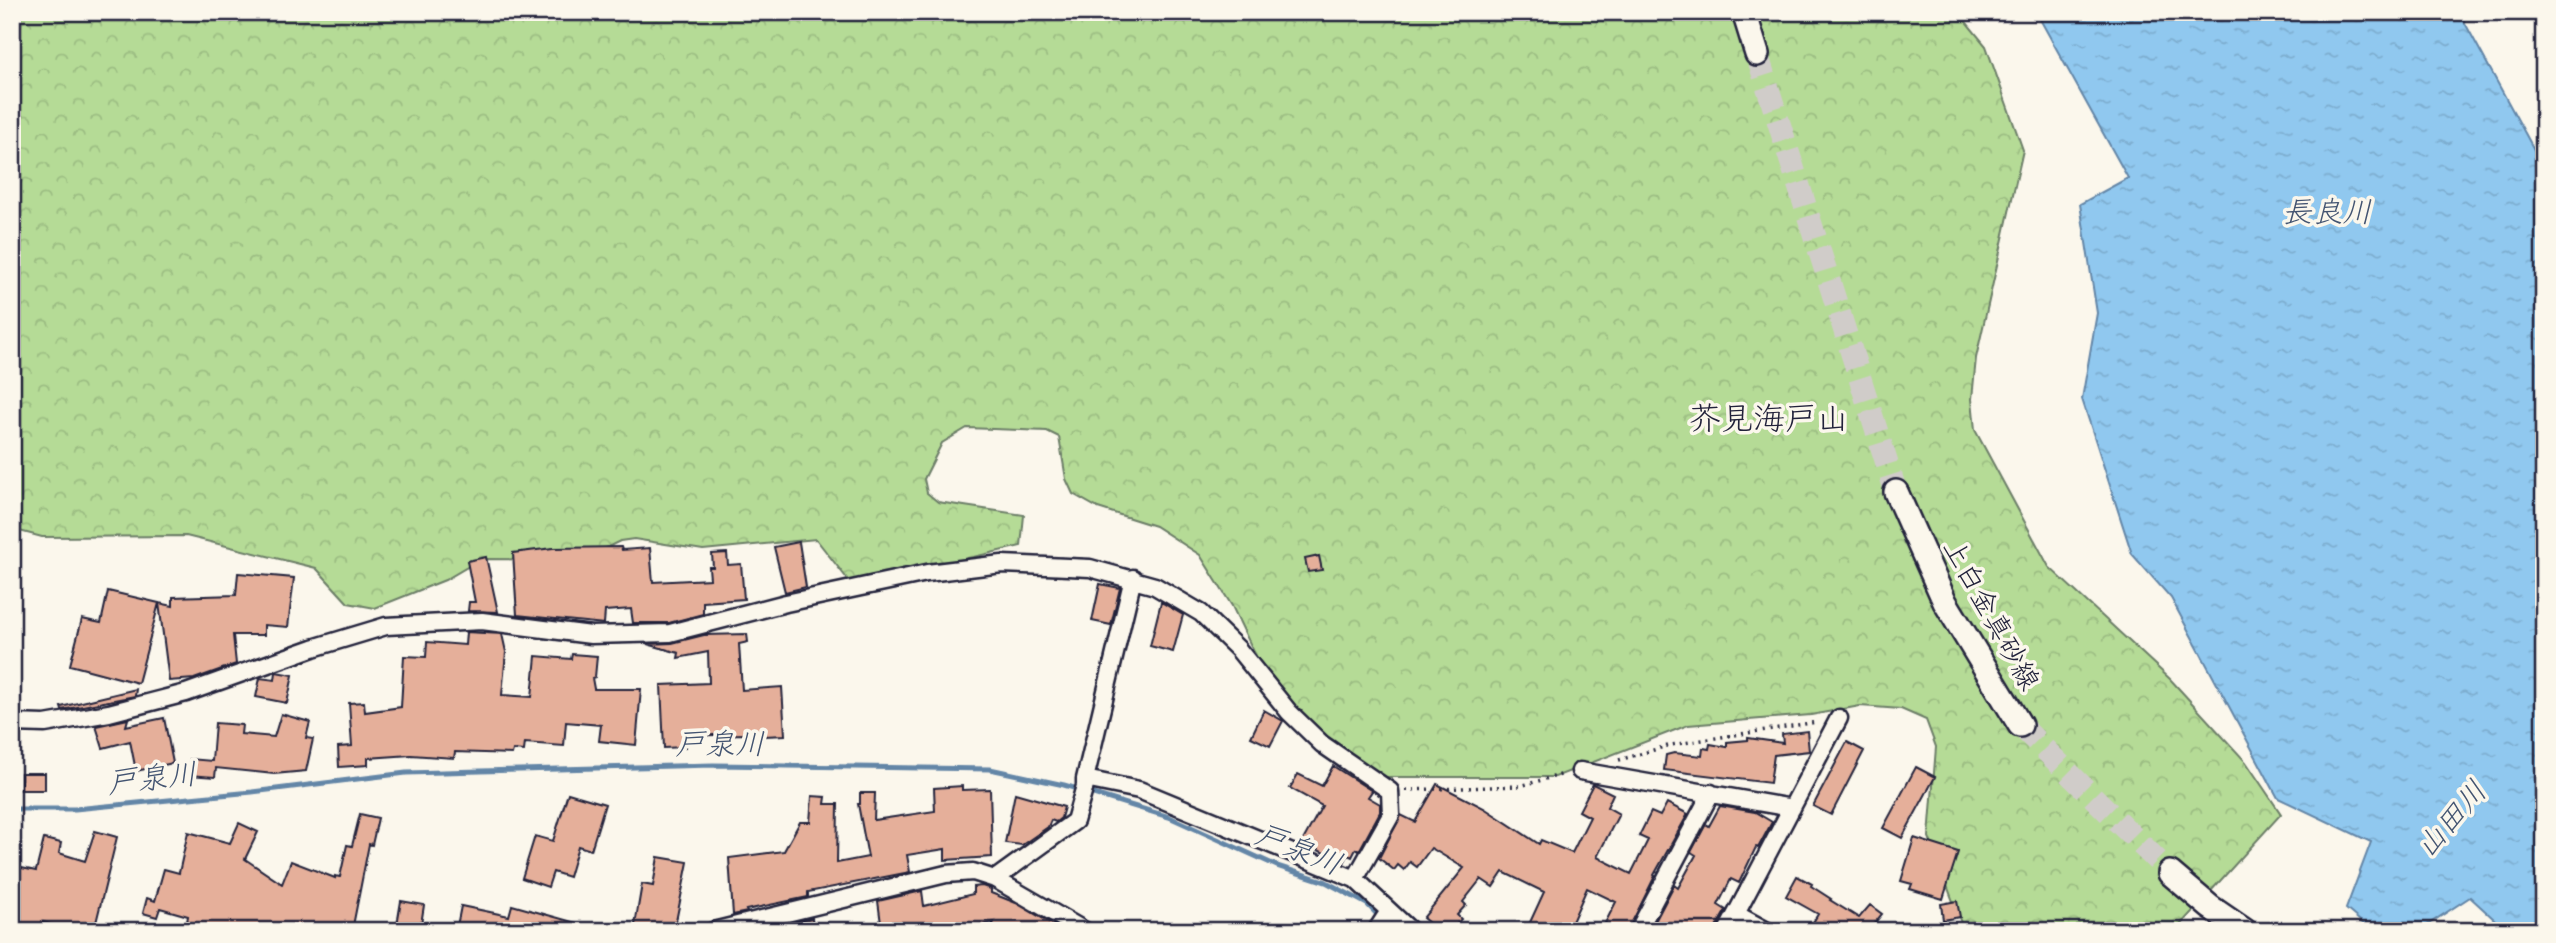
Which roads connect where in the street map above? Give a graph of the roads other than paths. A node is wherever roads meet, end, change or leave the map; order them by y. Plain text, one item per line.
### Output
1 (1744, 12) edge
2 (1757, 54) tunnel mouth
3 (1896, 492) tunnel mouth
4 (1133, 578) junction
5 (1839, 718) dead end
6 (12, 723) edge
7 (2020, 724) tunnel mouth
8 (1580, 771) dead end
9 (1085, 782) junction
10 (1711, 793) junction
11 (1792, 808) junction
12 (2170, 873) tunnel mouth
13 (996, 879) junction
14 (1355, 879) junction
15 (1389, 911) junction
16 (1736, 914) junction
17 (713, 931) edge
18 (1085, 931) edge
19 (1376, 931) edge
20 (1410, 931) edge
21 (1638, 931) edge
22 (1727, 931) edge
23 (1766, 931) edge
24 (2245, 931) edge

1 - 2 main road
3 - 7 main road, 上白金真砂線
4 - 6 street
4 - 9 street
4 - 14 street
5 - 11 street
8 - 10 street
9 - 13 street
9 - 14 street
10 - 11 street
10 - 21 street
11 - 16 street
12 - 24 main road
13 - 17 street
13 - 18 street
14 - 15 street
15 - 19 street
15 - 20 street
16 - 22 street
16 - 23 street

